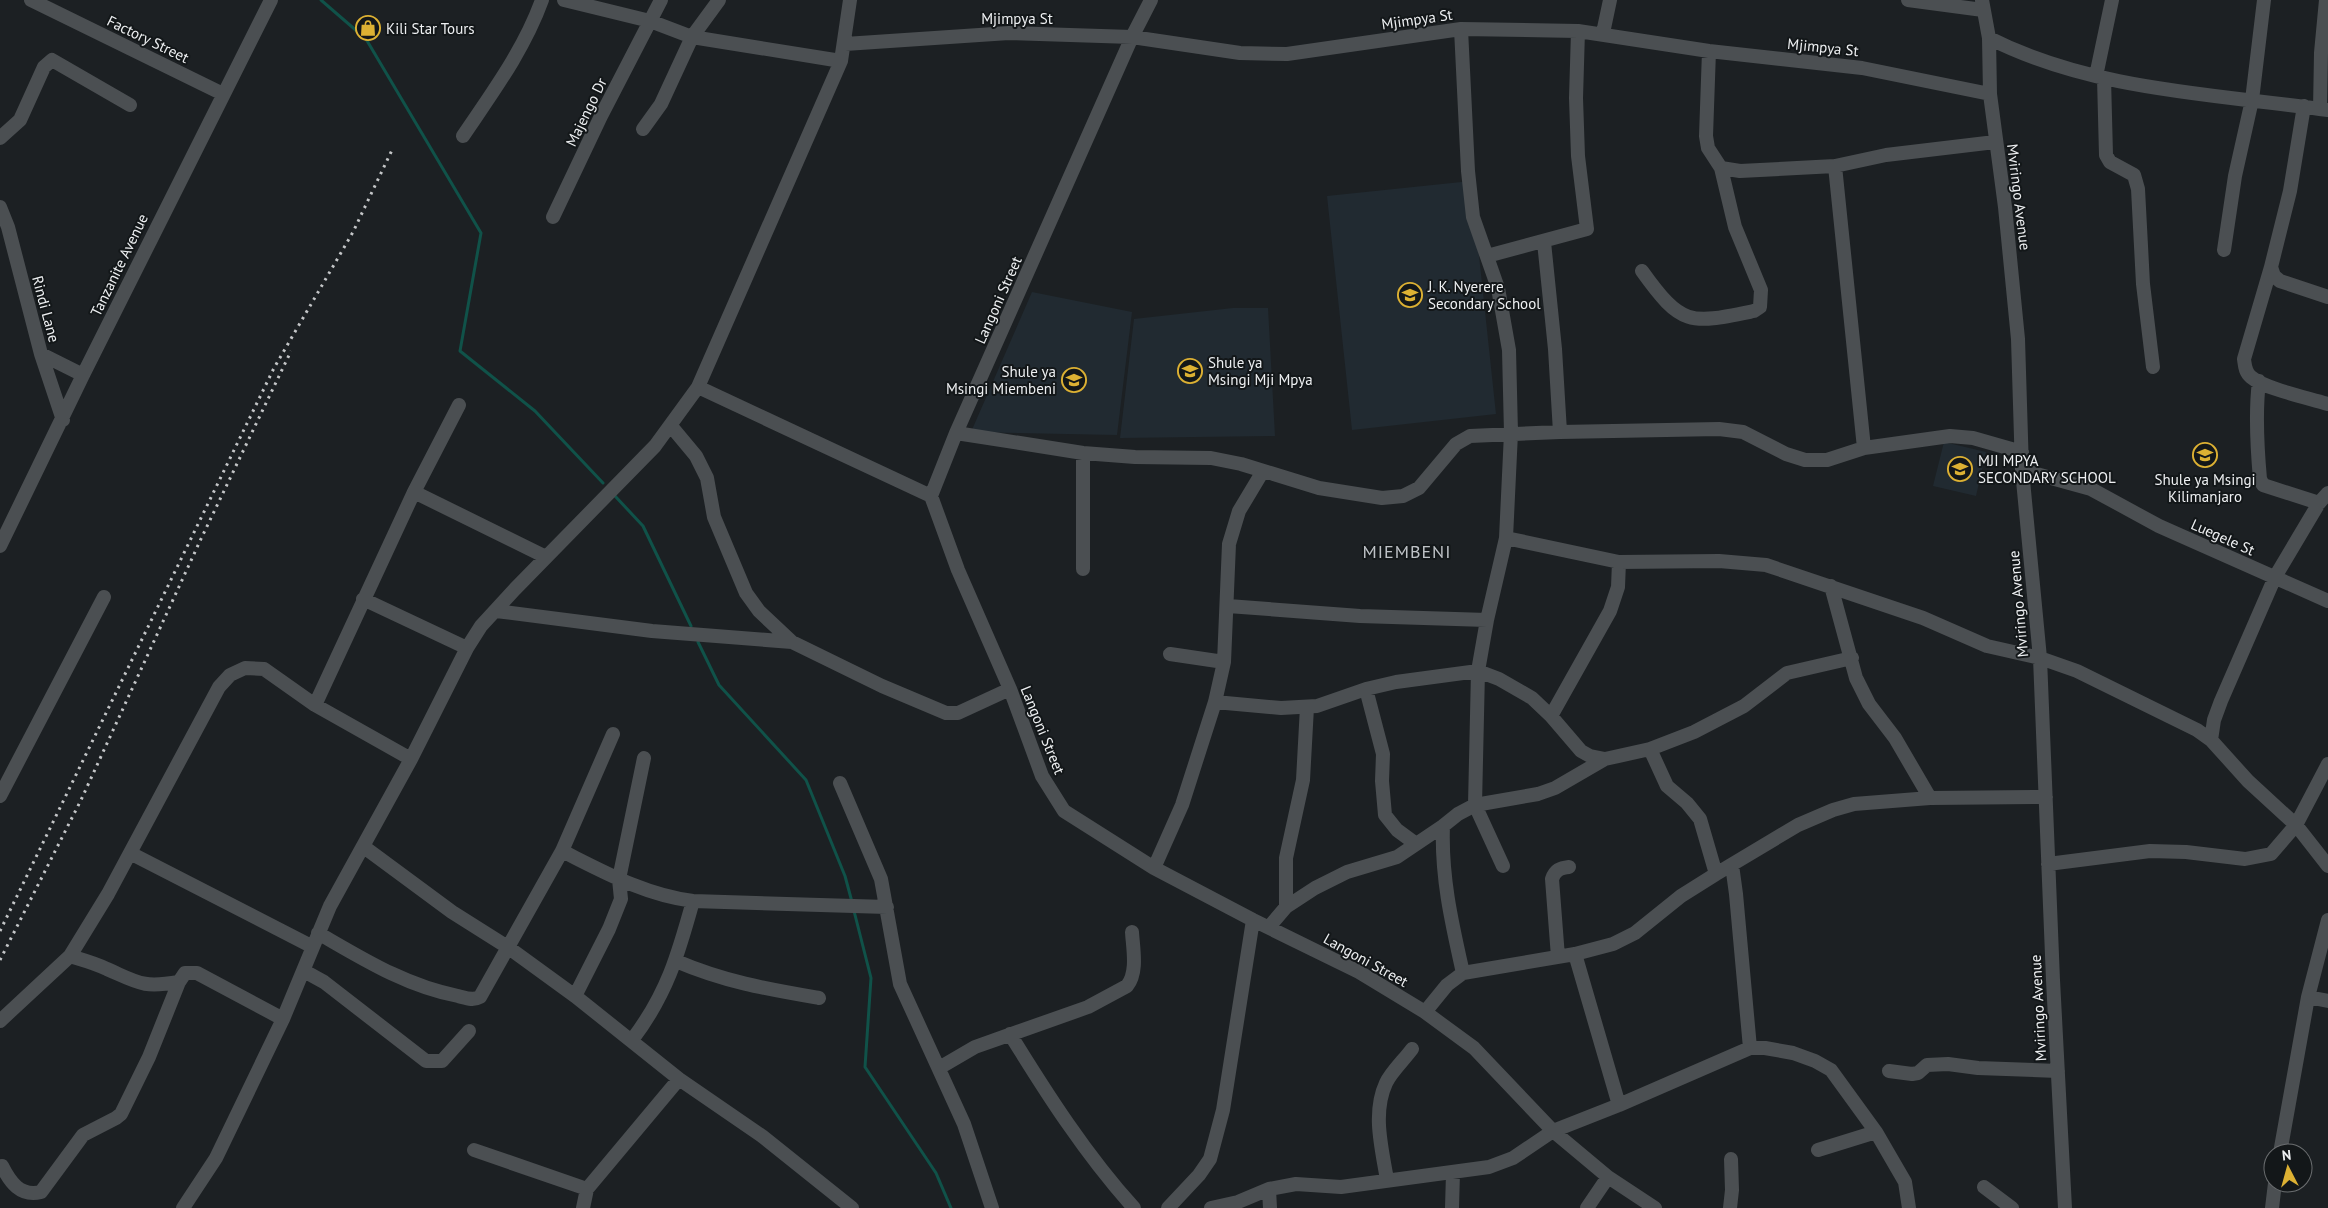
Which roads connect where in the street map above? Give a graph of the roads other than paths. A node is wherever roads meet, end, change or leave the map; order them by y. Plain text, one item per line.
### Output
1 (32, 0) edge
2 (271, 0) edge
3 (542, 0) edge
4 (564, 0) edge
5 (661, 0) edge
6 (718, 0) edge
7 (850, 0) edge
8 (1151, 0) edge
9 (1610, 0) edge
10 (1908, 0) edge
11 (2112, 0) edge
12 (2264, 0) edge
13 (2326, 0) edge
14 (1983, 5) edge
15 (650, 21) junction
16 (1460, 29) junction
17 (1578, 31) junction
18 (1603, 33) junction
19 (692, 37) junction
20 (1132, 37) junction
21 (1989, 38) junction
22 (845, 44) junction
23 (1709, 51) junction
24 (842, 61) junction
25 (2100, 77) junction
26 (223, 94) junction
27 (1990, 94) junction
28 (2252, 100) junction
29 (130, 105) dead end
30 (2304, 106) junction
31 (2324, 109) edge
32 (643, 129) dead end
33 (463, 136) dead end
34 (0, 138) edge
35 (1995, 142) junction
36 (1835, 166) junction
37 (1721, 168) junction
38 (0, 206) edge
39 (553, 217) dead end
40 (1544, 242) junction
41 (2224, 250) dead end
42 (1488, 256) junction
43 (2271, 267) junction
44 (1642, 271) dead end
45 (2328, 297) edge
46 (41, 354) junction
47 (2153, 367) dead end
48 (83, 375) junction
49 (2259, 381) junction
50 (698, 387) junction
51 (2328, 404) edge
52 (459, 405) dead end
53 (63, 420) junction
54 (671, 426) junction
55 (1560, 432) junction
56 (956, 433) junction
57 (1511, 433) junction
58 (1864, 448) junction
59 (2022, 452) junction
60 (1083, 453) junction
61 (2022, 470) junction
62 (1262, 471) junction
63 (414, 492) junction
64 (931, 496) junction
65 (2324, 498) edge
66 (1506, 538) junction
67 (0, 546) edge
68 (546, 557) junction
69 (1619, 562) junction
70 (1083, 569) dead end
71 (2275, 577) junction
72 (1831, 586) junction
73 (104, 597) dead end
74 (363, 599) junction
75 (2328, 601) edge
76 (1228, 606) junction
77 (496, 611) junction
78 (1487, 620) junction
79 (792, 642) junction
80 (467, 648) junction
81 (1170, 654) dead end
82 (1852, 658) junction
83 (2040, 658) junction
84 (1224, 662) junction
85 (1478, 670) junction
86 (1010, 689) junction
87 (1366, 689) junction
88 (1215, 702) junction
89 (315, 705) junction
90 (1307, 707) junction
91 (1551, 716) junction
92 (613, 734) dead end
93 (2211, 740) junction
94 (1650, 748) junction
95 (644, 758) dead end
96 (411, 759) junction
97 (1605, 759) junction
98 (2328, 764) edge
99 (840, 783) dead end
100 (0, 796) edge
101 (2046, 797) junction
102 (1930, 798) junction
103 (1475, 805) junction
104 (2296, 825) junction
105 (1442, 826) junction
106 (1416, 844) junction
107 (364, 847) junction
108 (562, 851) junction
109 (130, 853) junction
110 (2048, 864) junction
111 (1732, 865) junction
112 (1504, 866) dead end
113 (2328, 866) edge
114 (1154, 868) junction
115 (1570, 868) dead end
116 (1716, 874) junction
117 (619, 880) junction
118 (692, 901) junction
119 (886, 907) junction
120 (1286, 907) junction
121 (1253, 920) junction
122 (2328, 920) edge
123 (1269, 927) junction
124 (1132, 932) dead end
125 (318, 933) junction
126 (313, 947) junction
127 (509, 948) junction
128 (1575, 954) junction
129 (70, 956) junction
130 (1558, 957) junction
131 (676, 961) junction
132 (304, 971) junction
133 (1463, 973) junction
134 (178, 982) junction
135 (575, 996) junction
136 (2308, 997) junction
137 (819, 998) dead end
138 (2328, 1001) edge
139 (1425, 1012) junction
140 (283, 1019) junction
141 (0, 1020) edge
142 (469, 1031) dead end
143 (1010, 1034) junction
144 (632, 1040) junction
145 (1750, 1048) junction
146 (1412, 1050) dead end
147 (939, 1068) junction
148 (1889, 1071) dead end
149 (2058, 1071) junction
150 (679, 1079) junction
151 (1620, 1105) junction
152 (1553, 1131) junction
153 (1876, 1132) junction
154 (2282, 1143) edge
155 (474, 1150) dead end
156 (1818, 1150) dead end
157 (1731, 1159) dead end
158 (1, 1167) edge
159 (1453, 1173) junction
160 (1608, 1177) junction
161 (1387, 1180) junction
162 (1984, 1187) dead end
163 (587, 1189) junction
164 (1269, 1189) junction
165 (2274, 1193) edge
166 (183, 1208) edge
167 (583, 1208) edge
168 (852, 1208) edge
169 (992, 1208) edge
170 (1134, 1208) edge
171 (1168, 1208) edge
172 (1211, 1208) edge
173 (1270, 1208) edge
174 (1452, 1208) edge
175 (1587, 1208) edge
176 (1656, 1208) edge
177 (1730, 1208) edge
178 (1909, 1208) edge
179 (2012, 1208) edge
180 (2065, 1208) edge
181 (2272, 1208) edge

1 - 26 street, Factory Street
2 - 26 street, Tanzanite Avenue
3 - 33 street
4 - 15 street
5 - 15 street, Majengo Dr
6 - 19 street
7 - 22 street
8 - 20 street, Langoni Street
9 - 18 street
10 - 14 street
11 - 25 street
12 - 28 street
13 - 31 street
14 - 21 street, Mviringo Avenue
15 - 19 street
15 - 39 street, Majengo Dr
16 - 17 street, Mjimpya St
16 - 20 street, Mjimpya St
16 - 42 street
17 - 18 street, Mjimpya St
17 - 40 street
18 - 23 street, Mjimpya St
19 - 24 street
19 - 32 street
20 - 22 street, Mjimpya St
20 - 56 street, Langoni Street
21 - 25 street
21 - 27 street, Mviringo Avenue
22 - 24 street
23 - 27 street, Mjimpya St
23 - 37 street
24 - 50 street
25 - 28 street
25 - 47 street
26 - 48 street, Tanzanite Avenue
27 - 35 street, Mviringo Avenue
28 - 30 street
28 - 41 street
29 - 34 street
30 - 31 street
30 - 43 street
35 - 36 street
35 - 59 street, Mviringo Avenue
36 - 37 street
36 - 58 street
37 - 44 street
38 - 46 street, Rindi Lane
40 - 42 street
40 - 55 street
42 - 57 street
43 - 45 street
43 - 49 street
46 - 48 street
46 - 53 street, Rindi Lane
48 - 53 street, Tanzanite Avenue
49 - 51 street
49 - 65 street
50 - 54 street
50 - 64 street
52 - 63 street
53 - 67 street, Tanzanite Avenue
54 - 68 street
54 - 79 street
55 - 57 street
55 - 58 street
56 - 60 street
56 - 64 street, Langoni Street
57 - 62 street
57 - 66 street
58 - 59 street
59 - 61 street, Mviringo Avenue
60 - 62 street
60 - 70 street
61 - 71 street, Luegele St
61 - 83 street, Mviringo Avenue
62 - 76 street
63 - 68 street
63 - 74 street
64 - 86 street, Langoni Street
65 - 71 street
66 - 69 street
66 - 78 street
68 - 77 street
69 - 72 street
69 - 91 street
71 - 75 street, Luegele St
71 - 93 street
72 - 82 street
72 - 83 street
73 - 100 street
74 - 80 street
74 - 89 street
76 - 78 street
76 - 84 street
77 - 79 street
77 - 80 street
78 - 85 street
79 - 86 street
80 - 96 street
81 - 84 street
82 - 94 street
82 - 102 street
83 - 93 street
83 - 101 street, Mviringo Avenue
84 - 88 street
85 - 87 street
85 - 91 street
85 - 103 street
86 - 114 street, Langoni Street
87 - 90 street
87 - 106 street
88 - 90 street
88 - 114 street
89 - 96 street
89 - 109 street
90 - 120 street
91 - 97 street
92 - 108 street
93 - 104 street
94 - 97 street
94 - 116 street
95 - 117 street
96 - 107 street
97 - 103 street
98 - 104 street
99 - 119 street
101 - 102 street
101 - 110 street, Mviringo Avenue
102 - 111 street
103 - 105 street
103 - 112 street
104 - 110 street
104 - 113 street
105 - 106 street
105 - 133 street
106 - 120 street
107 - 125 street
107 - 127 street
108 - 117 street
108 - 127 street
109 - 126 street
109 - 129 street
110 - 149 street, Mviringo Avenue
111 - 116 street
111 - 145 street
114 - 121 street, Langoni Street
115 - 130 street
116 - 128 street
117 - 118 street
117 - 135 street
118 - 119 street
118 - 131 street
119 - 147 street
120 - 123 street
121 - 123 street, Langoni Street
121 - 171 street
122 - 136 street
123 - 139 street, Langoni Street
124 - 143 street
125 - 126 street
125 - 127 street
126 - 132 street
127 - 135 street
128 - 130 street
128 - 151 street
129 - 134 street
129 - 141 street
130 - 133 street
131 - 137 street
131 - 144 street
132 - 140 street
132 - 142 street
133 - 139 street
134 - 140 street
134 - 158 street
135 - 144 street
136 - 138 street
136 - 154 street
139 - 152 street, Langoni Street
140 - 166 street
143 - 147 street
143 - 170 street
144 - 150 street
145 - 151 street
145 - 153 street
146 - 161 street
147 - 169 street
148 - 149 street
149 - 180 street, Mviringo Avenue
150 - 163 street
150 - 168 street
151 - 152 street
152 - 159 street
152 - 160 street, Langoni Street
153 - 156 street
153 - 178 street
155 - 163 street
157 - 177 street
159 - 161 street
159 - 174 street
160 - 175 street
160 - 176 street, Langoni Street
161 - 164 street
162 - 179 street
163 - 167 street
164 - 172 street
164 - 173 street
165 - 181 street

